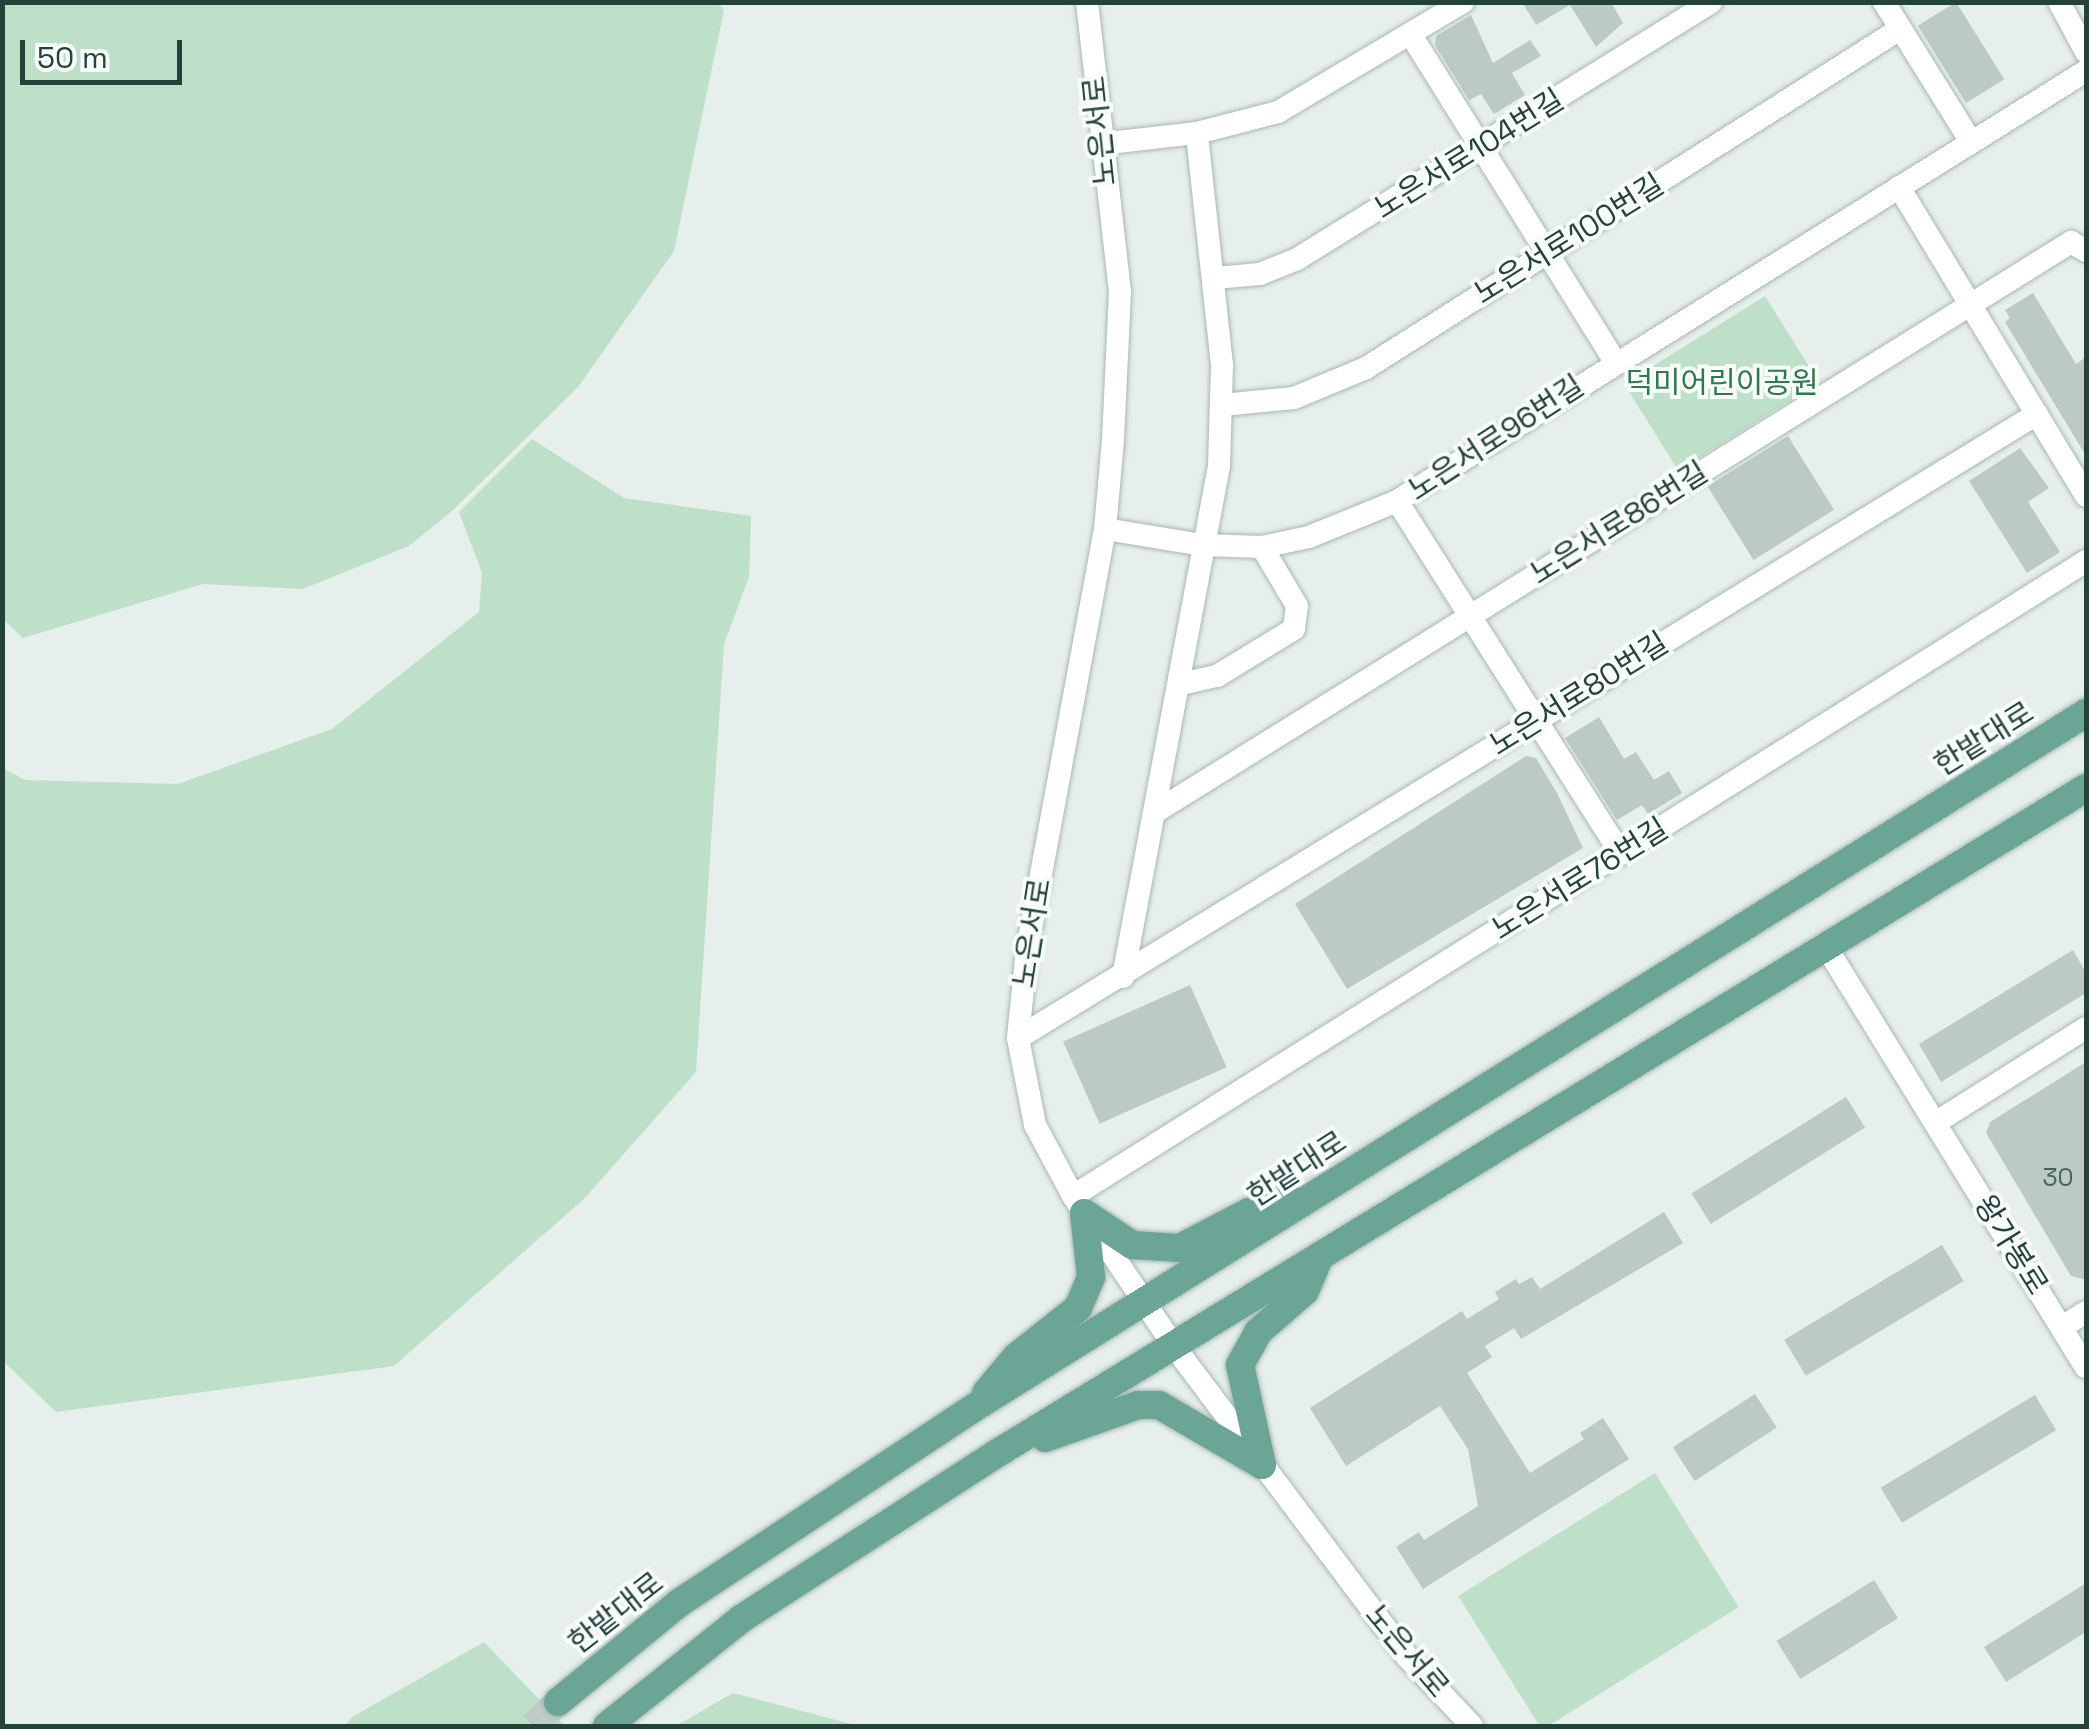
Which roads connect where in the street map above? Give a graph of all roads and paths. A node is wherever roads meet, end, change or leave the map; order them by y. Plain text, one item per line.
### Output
1 (1463, 2) edge
2 (1711, 2) edge
3 (1884, 2) edge
4 (2059, 2) edge
5 (1091, 3) edge
6 (1900, 28) junction
7 (1411, 35) junction
8 (2086, 52) edge
9 (2086, 70) edge
10 (1197, 132) junction
11 (1972, 142) junction
12 (1100, 144) junction
13 (1482, 147) junction
14 (1899, 187) junction
15 (2084, 247) edge
16 (1548, 252) junction
17 (1215, 278) junction
18 (1970, 305) junction
19 (1615, 362) junction
20 (1222, 406) junction
21 (2037, 414) junction
22 (2086, 496) edge
23 (1397, 501) junction
24 (1104, 529) junction
25 (1203, 546) junction
26 (1262, 547) junction
27 (2086, 562) edge
28 (1472, 614) junction
29 (1181, 684) junction
30 (2086, 713) edge
31 (1535, 720) junction
32 (2086, 788) edge
33 (1157, 811) junction
34 (1620, 854) junction
35 (1828, 950) junction
36 (1123, 978) junction
37 (2086, 1028) edge
38 (1018, 1038) junction
39 (1936, 1123) junction
40 (1317, 1194) junction
41 (1078, 1204) junction
42 (1320, 1256) junction
43 (1144, 1305) junction
44 (2086, 1312) edge
45 (2062, 1327) junction
46 (1172, 1345) junction
47 (2086, 1367) edge
48 (972, 1410) junction
49 (996, 1454) junction
50 (1262, 1465) junction
51 (558, 1702) tunnel mouth
52 (607, 1726) edge
53 (1472, 1726) edge

1 - 7 street
2 - 13 street, 노은서로104번길
3 - 6 street
4 - 8 street
5 - 12 street, 노은서로
6 - 11 street
6 - 16 street, 노은서로100번길
7 - 10 street
7 - 13 street
9 - 11 street, 노은서로96번길
10 - 12 street
10 - 17 street
11 - 14 street, 노은서로96번길
12 - 24 street, 노은서로
13 - 16 street
13 - 17 street, 노은서로104번길
14 - 18 street
14 - 19 street, 노은서로96번길
15 - 18 street, 노은서로86번길
16 - 19 street
16 - 20 street, 노은서로100번길
17 - 20 street
18 - 21 street
18 - 28 street, 노은서로86번길
19 - 23 street, 노은서로96번길
20 - 25 street
21 - 22 street
21 - 31 street, 노은서로80번길
23 - 26 street, 노은서로96번길
23 - 28 street
24 - 25 street, 노은서로96번길
24 - 38 street, 노은서로
25 - 26 street, 노은서로96번길
25 - 29 street
26 - 29 street
27 - 34 street, 노은서로76번길
28 - 31 street
28 - 33 street, 노은서로86번길
29 - 33 street
30 - 40 main road, 한밭대로
31 - 34 street
31 - 36 street, 노은서로80번길
32 - 35 main road
33 - 36 street
34 - 41 street, 노은서로76번길
35 - 39 street, 왕가봉로
35 - 42 main road
36 - 38 street, 노은서로80번길
37 - 39 street
38 - 41 street, 노은서로
39 - 45 street, 왕가봉로
40 - 41 main road
40 - 43 main road, 한밭대로
41 - 43 street, 노은서로
41 - 48 main road
42 - 46 main road
42 - 50 main road
43 - 46 street, 노은서로
43 - 48 main road, 한밭대로
44 - 45 street
45 - 47 street, 왕가봉로
46 - 49 main road
46 - 50 street, 노은서로
48 - 51 main road, 한밭대로
49 - 50 main road
49 - 52 main road
50 - 53 street, 노은서로

